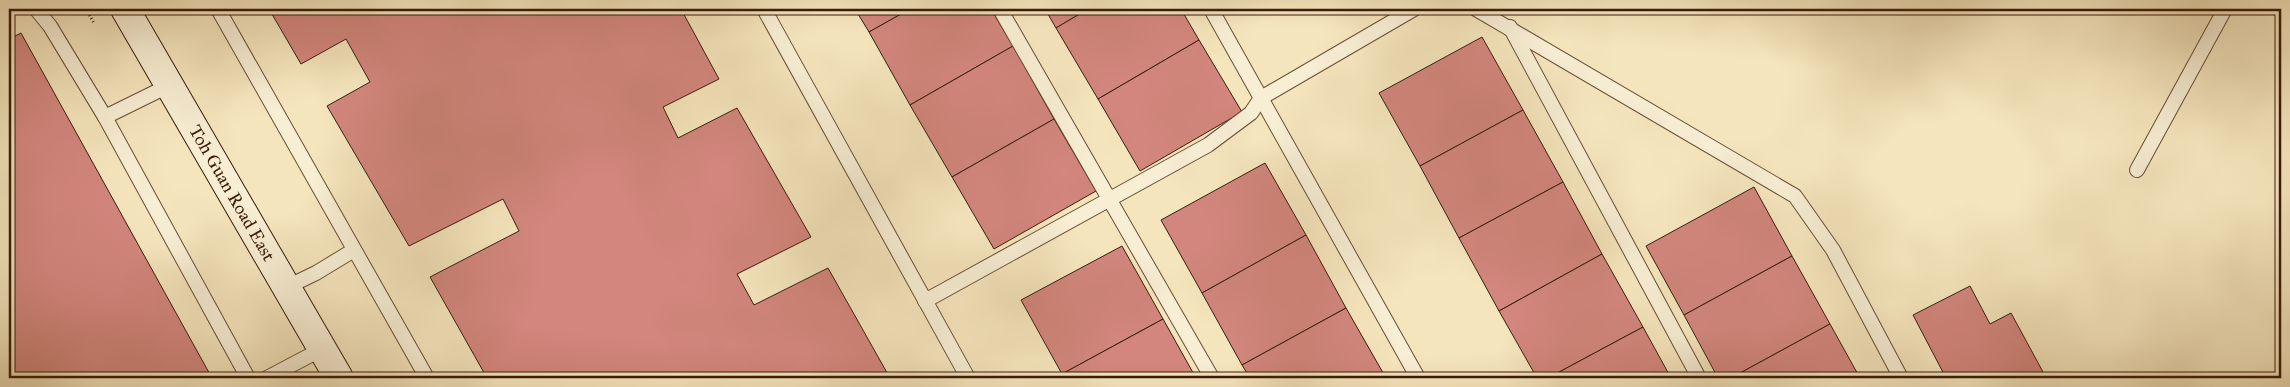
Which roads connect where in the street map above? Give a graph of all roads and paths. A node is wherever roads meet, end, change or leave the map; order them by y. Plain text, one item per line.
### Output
1 (36, 9) edge
2 (125, 9) edge
3 (218, 9) edge
4 (764, 9) edge
5 (1000, 9) edge
6 (1212, 9) edge
7 (1414, 9) edge
8 (1476, 9) edge
9 (2225, 9) edge
10 (1510, 27) junction
11 (170, 85) junction
12 (1262, 98) junction
13 (105, 117) junction
14 (2137, 170) dead end
15 (1109, 199) junction
16 (354, 250) junction
17 (287, 287) junction
18 (925, 301) junction
19 (322, 349) junction
20 (248, 378) edge
21 (267, 378) edge
22 (339, 378) edge
23 (427, 378) edge
24 (968, 378) edge
25 (1212, 378) edge
26 (1418, 378) edge
27 (1699, 378) edge
28 (1901, 378) edge

1 - 13 lane
2 - 11 street, Toh Guan Road East
3 - 16 lane
4 - 18 lane
5 - 15 lane
6 - 12 lane
7 - 12 lane
8 - 10 lane
9 - 14 lane
10 - 27 lane
10 - 28 lane
11 - 13 lane
11 - 17 street, Toh Guan Road East
12 - 15 lane
12 - 26 lane
13 - 20 lane
15 - 18 lane
15 - 25 lane
16 - 17 lane
16 - 23 lane
17 - 19 street, Toh Guan Road East
18 - 24 lane
19 - 21 lane
19 - 22 street, Toh Guan Road East

